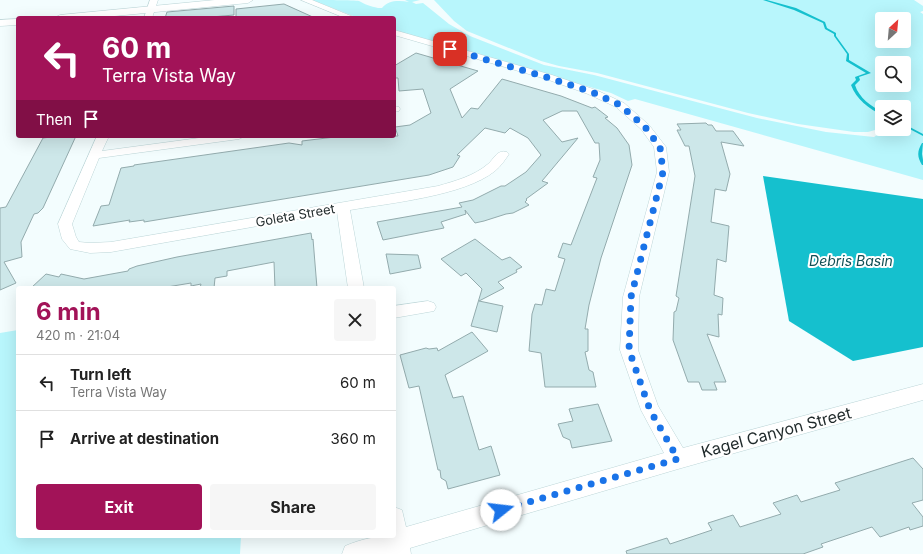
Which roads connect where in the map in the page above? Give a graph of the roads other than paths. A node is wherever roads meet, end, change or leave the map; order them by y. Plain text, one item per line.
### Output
1 (248, 0) edge
2 (305, 0) edge
3 (151, 9) edge
4 (80, 16) edge
5 (347, 16) edge
6 (16, 22) edge
7 (0, 23) edge
8 (396, 33) edge
9 (102, 138) edge
10 (224, 138) edge
11 (503, 154) dead end
12 (96, 155) junction
13 (343, 207) junction
14 (356, 286) edge
15 (428, 308) dead end
16 (396, 312) edge
17 (923, 392) edge
18 (678, 459) junction
19 (396, 530) edge
20 (399, 547) edge
21 (353, 554) edge

1 - 3 street
2 - 5 street
3 - 4 street
6 - 7 street
8 - 18 street
9 - 12 street
10 - 12 street
11 - 13 street, Goleta Street
12 - 13 street, Goleta Street
13 - 14 street
15 - 16 street
17 - 18 street, Kagel Canyon Street
18 - 20 street, Kagel Canyon Street
19 - 20 street
20 - 21 street, Kagel Canyon Street

